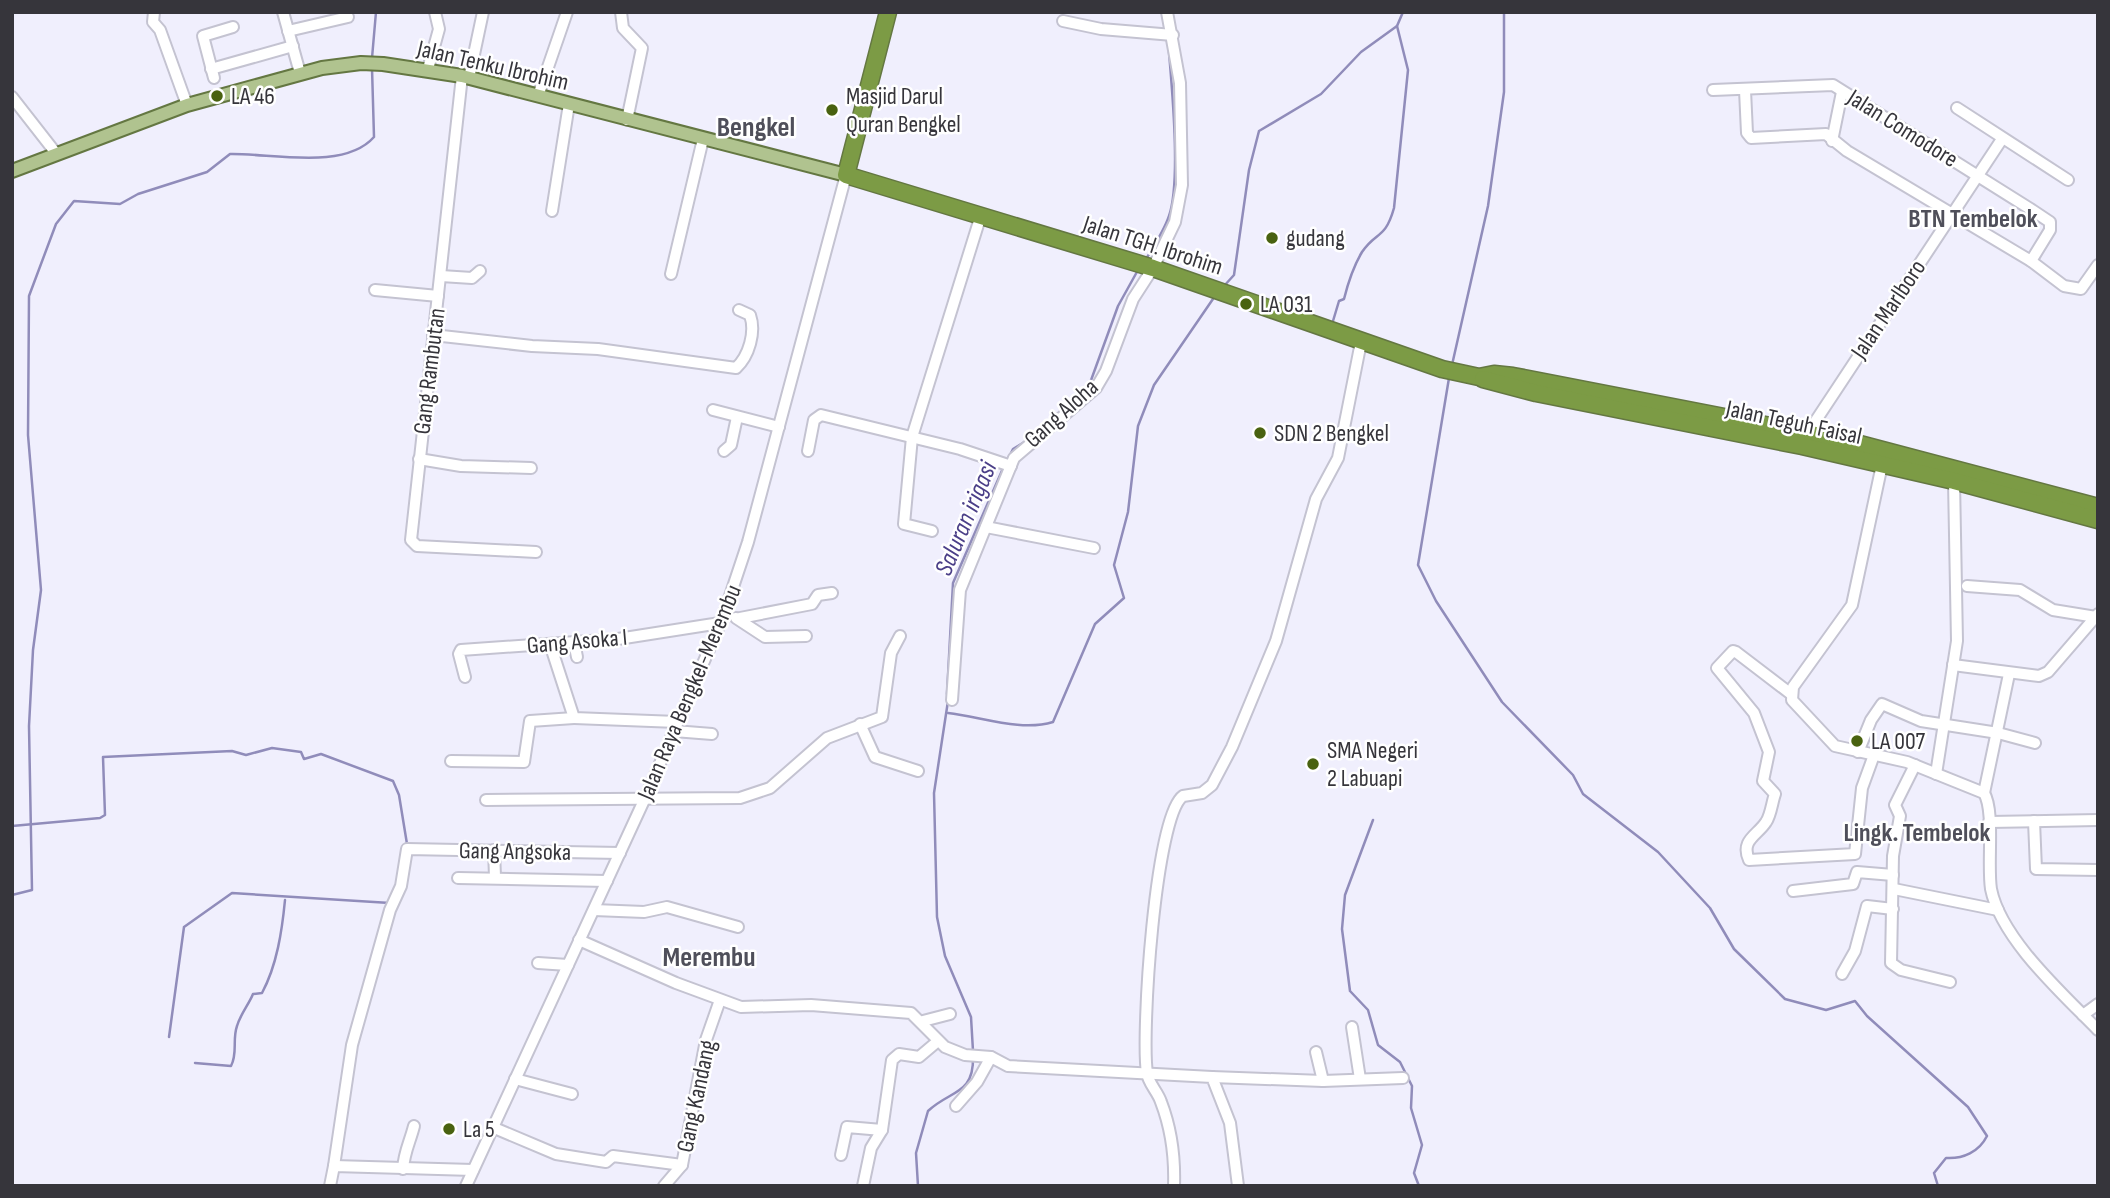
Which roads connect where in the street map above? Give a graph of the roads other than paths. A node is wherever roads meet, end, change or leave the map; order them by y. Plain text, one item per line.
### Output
1 (283, 12) edge
2 (435, 12) edge
3 (483, 12) edge
4 (567, 12) edge
5 (621, 12) edge
6 (888, 12) edge
7 (1167, 12) edge
8 (150, 14) edge
9 (331, 16) edge
10 (348, 17) dead end
11 (1063, 21) dead end
12 (233, 27) dead end
13 (288, 31) junction
14 (1169, 35) junction
15 (293, 46) junction
16 (428, 69) junction
17 (300, 73) junction
18 (466, 77) junction
19 (1713, 90) dead end
20 (1745, 90) junction
21 (1842, 92) junction
22 (538, 96) junction
23 (12, 97) edge
24 (569, 104) junction
25 (187, 105) junction
26 (1957, 108) dead end
27 (627, 120) junction
28 (703, 139) junction
29 (2002, 139) junction
30 (1832, 141) junction
31 (55, 152) junction
32 (12, 171) edge
33 (1976, 174) junction
34 (846, 175) junction
35 (2068, 180) dead end
36 (552, 211) dead end
37 (981, 215) junction
38 (1951, 215) junction
39 (2031, 261) junction
40 (1145, 265) junction
41 (2098, 265) edge
42 (480, 271) dead end
43 (671, 274) dead end
44 (440, 276) junction
45 (375, 290) dead end
46 (438, 296) junction
47 (739, 310) dead end
48 (433, 335) junction
49 (1362, 342) junction
50 (1443, 369) joint
51 (713, 410) dead end
52 (737, 417) junction
53 (779, 428) junction
54 (912, 437) junction
55 (1804, 440) junction
56 (724, 451) dead end
57 (808, 451) dead end
58 (1884, 458) junction
59 (419, 459) junction
60 (1007, 465) junction
61 (531, 468) dead end
62 (1954, 481) junction
63 (2098, 507) edge
64 (2098, 520) edge
65 (986, 527) junction
66 (932, 531) dead end
67 (1094, 548) dead end
68 (536, 552) dead end
69 (1967, 586) dead end
70 (832, 593) dead end
71 (2097, 616) edge
72 (740, 618) junction
73 (722, 620) junction
74 (806, 636) dead end
75 (900, 636) dead end
76 (574, 642) junction
77 (550, 644) junction
78 (577, 657) dead end
79 (1952, 665) junction
80 (2009, 674) junction
81 (465, 677) dead end
82 (1791, 694) junction
83 (952, 700) dead end
84 (574, 718) junction
85 (860, 724) junction
86 (1943, 726) junction
87 (675, 727) junction
88 (1998, 733) junction
89 (712, 734) dead end
90 (2035, 743) dead end
91 (1858, 752) junction
92 (1874, 755) junction
93 (451, 761) dead end
94 (1915, 765) junction
95 (918, 771) dead end
96 (1936, 774) junction
97 (1984, 793) junction
98 (646, 796) junction
99 (486, 800) dead end
100 (2098, 820) edge
101 (2034, 821) junction
102 (1989, 822) junction
103 (494, 850) junction
104 (620, 853) junction
105 (2098, 870) edge
106 (1893, 875) junction
107 (495, 877) junction
108 (458, 878) dead end
109 (607, 881) junction
110 (1894, 889) junction
111 (1793, 891) dead end
112 (1893, 909) junction
113 (594, 910) junction
114 (1998, 910) junction
115 (738, 928) dead end
116 (579, 940) junction
117 (538, 963) dead end
118 (568, 965) junction
119 (1842, 974) dead end
120 (1950, 982) dead end
121 (720, 1000) junction
122 (2098, 1004) edge
123 (950, 1014) dead end
124 (2083, 1015) junction
125 (923, 1021) junction
126 (1352, 1027) dead end
127 (2098, 1030) edge
128 (938, 1041) junction
129 (1316, 1052) dead end
130 (982, 1056) junction
131 (1147, 1076) junction
132 (1212, 1077) junction
133 (1403, 1078) dead end
134 (515, 1079) junction
135 (1360, 1080) junction
136 (1323, 1081) junction
137 (572, 1094) dead end
138 (956, 1106) dead end
139 (414, 1125) dead end
140 (492, 1127) junction
141 (882, 1130) junction
142 (841, 1155) dead end
143 (682, 1165) junction
144 (334, 1166) junction
145 (403, 1169) junction
146 (473, 1170) junction
147 (330, 1186) edge
148 (466, 1186) edge
149 (664, 1186) edge
150 (863, 1186) edge
151 (1174, 1186) edge
152 (1238, 1186) edge

1 - 13 street
2 - 16 street
3 - 18 street, Gang Rambutan
4 - 22 street
5 - 27 street
6 - 34 highway
7 - 14 street, Gang Aloha
8 - 25 street
9 - 10 street
9 - 13 street
11 - 14 street
12 - 15 street
13 - 15 street
14 - 40 street, Gang Aloha
15 - 17 street
16 - 17 main road, Jalan Tenku Ibrohim
16 - 18 main road, Jalan Tenku Ibrohim
17 - 25 main road, Jalan Tenku Ibrohim
18 - 22 main road, Jalan Tenku Ibrohim
18 - 44 street, Gang Rambutan
19 - 20 street, Jalan Comodore
20 - 21 street, Jalan Comodore
20 - 30 street
21 - 30 street
21 - 33 street, Jalan Comodore
22 - 24 main road, Jalan Tenku Ibrohim
23 - 31 street
24 - 27 main road, Jalan Tenku Ibrohim
24 - 36 street
25 - 31 main road, Jalan Tenku Ibrohim
26 - 29 street
27 - 28 main road, Jalan Tenku Ibrohim
28 - 34 main road, Jalan Tenku Ibrohim
28 - 43 street
29 - 33 street, Jalan Marlboro
29 - 35 street
30 - 38 street
31 - 32 main road, Jalan Tenku Ibrohim
33 - 38 street, Jalan Marlboro
33 - 39 street, Jalan Comodore
34 - 37 highway, Jalan TGH. Ibrohim
34 - 53 street, Jalan Raya Bengkel-Merembu
37 - 40 highway, Jalan TGH. Ibrohim
37 - 54 street
38 - 39 street
38 - 55 street, Jalan Marlboro
39 - 41 street
40 - 49 highway, Jalan TGH. Ibrohim
40 - 60 street, Gang Aloha
42 - 44 street
44 - 46 street, Gang Rambutan
45 - 46 street
46 - 48 street, Gang Rambutan
47 - 48 street
48 - 59 street, Gang Rambutan
49 - 50 highway, Jalan TGH. Ibrohim
49 - 131 street
50 - 55 highway, Jalan Teguh Faisal
51 - 52 street
52 - 53 street
52 - 56 street
53 - 73 street, Jalan Raya Bengkel-Merembu
54 - 57 street, Gang Aloha
54 - 60 street, Gang Aloha
54 - 66 street
55 - 58 highway, Jalan Teguh Faisal
58 - 62 highway, Jalan Teguh Faisal
58 - 63 highway, Jalan Teguh Faisal
58 - 82 street
59 - 61 street
59 - 68 street, Gang Rambutan
60 - 65 street
62 - 64 highway, Jalan Teguh Faisal
62 - 79 street
65 - 67 street
65 - 83 street
69 - 71 street
70 - 72 street, Gang Asoka I
71 - 80 street
72 - 73 street, Gang Asoka I
72 - 74 street
73 - 76 street, Gang Asoka I
73 - 87 street, Jalan Raya Bengkel-Merembu
75 - 85 street
76 - 77 street, Gang Asoka I
76 - 78 street
77 - 81 street, Gang Asoka I
77 - 84 street
79 - 80 street
79 - 86 street
80 - 88 street
82 - 91 street
82 - 92 street
84 - 87 street
84 - 93 street
85 - 95 street
85 - 98 street
86 - 88 street
86 - 91 street
86 - 96 street
87 - 89 street
87 - 98 street, Jalan Raya Bengkel-Merembu
88 - 90 street
88 - 97 street
91 - 92 street
92 - 94 street
94 - 96 street
94 - 106 street
96 - 97 street
97 - 102 street
98 - 99 street
98 - 104 street, Jalan Raya Bengkel-Merembu
100 - 101 street
101 - 102 street
101 - 105 street
102 - 114 street
103 - 104 street, Gang Angsoka
103 - 107 street
103 - 144 street, Gang Angsoka
104 - 109 street, Jalan Raya Bengkel-Merembu
106 - 110 street
106 - 111 street
107 - 108 street
107 - 109 street
109 - 113 street, Jalan Raya Bengkel-Merembu
110 - 112 street
110 - 114 street
112 - 119 street
112 - 120 street
113 - 115 street
113 - 116 street, Jalan Raya Bengkel-Merembu
114 - 124 street
116 - 118 street, Jalan Raya Bengkel-Merembu
116 - 121 street
117 - 118 street
118 - 134 street, Jalan Raya Bengkel-Merembu
121 - 125 street
121 - 143 street, Gang Kandang
122 - 124 street
123 - 125 street
124 - 127 street
125 - 128 street
126 - 135 street
128 - 130 street
128 - 141 street
129 - 136 street
130 - 131 street
130 - 138 street
131 - 132 street
131 - 151 street
132 - 136 street
132 - 152 street
133 - 135 street
134 - 137 street
134 - 140 street, Jalan Raya Bengkel-Merembu
135 - 136 street
139 - 145 street
140 - 143 street
140 - 146 street, Jalan Raya Bengkel-Merembu
141 - 142 street
141 - 150 street
143 - 149 street, Gang Kandang
144 - 145 street
144 - 147 street
145 - 146 street
146 - 148 street, Jalan Raya Bengkel-Merembu

